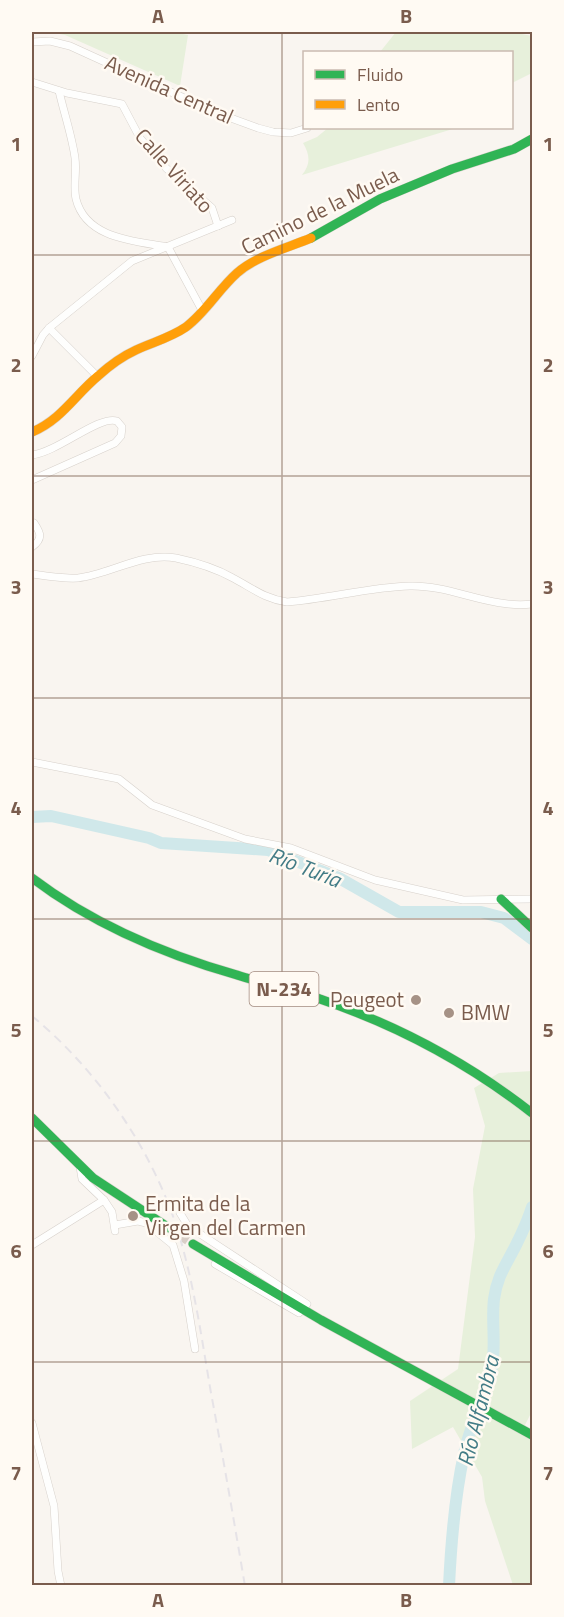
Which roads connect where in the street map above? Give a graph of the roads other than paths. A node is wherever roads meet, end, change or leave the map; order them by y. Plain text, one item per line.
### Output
1 (32, 42) edge
2 (32, 82) edge
3 (59, 91) junction
4 (304, 129) edge
5 (532, 139) edge
6 (232, 220) dead end
7 (218, 226) junction
8 (168, 247) junction
9 (203, 312) junction
10 (49, 328) junction
11 (32, 356) edge
12 (97, 376) junction
13 (32, 432) edge
14 (32, 454) edge
15 (32, 480) edge
16 (32, 523) edge
17 (32, 547) edge
18 (32, 574) edge
19 (532, 604) edge
20 (32, 762) edge
21 (32, 878) edge
22 (532, 899) edge
23 (501, 900) junction
24 (532, 928) edge
25 (532, 1112) edge
26 (32, 1121) edge
27 (80, 1167) junction
28 (104, 1200) junction
29 (180, 1213) dead end
30 (169, 1228) tunnel mouth
31 (193, 1244) tunnel mouth
32 (32, 1245) edge
33 (215, 1264) dead end
34 (304, 1310) junction
35 (195, 1349) dead end
36 (32, 1423) edge
37 (532, 1435) edge
38 (61, 1586) edge

1 - 4 street, Avenida Central
2 - 3 street, Calle Viriato
3 - 7 street, Calle Viriato
3 - 8 street
5 - 9 main road, Camino de la Muela
6 - 7 street
7 - 8 street
8 - 9 street
8 - 10 street
9 - 12 main road, Camino de la Muela
10 - 11 street
10 - 12 street
12 - 13 main road, Camino de la Muela
14 - 15 street
16 - 17 street
18 - 19 street
20 - 23 street
21 - 25 main road, N-234
22 - 23 street
23 - 24 main road
26 - 27 main road
27 - 28 street
27 - 30 main road
28 - 32 street
28 - 35 street
29 - 34 street
31 - 34 main road
33 - 34 street
34 - 37 main road
36 - 38 street

